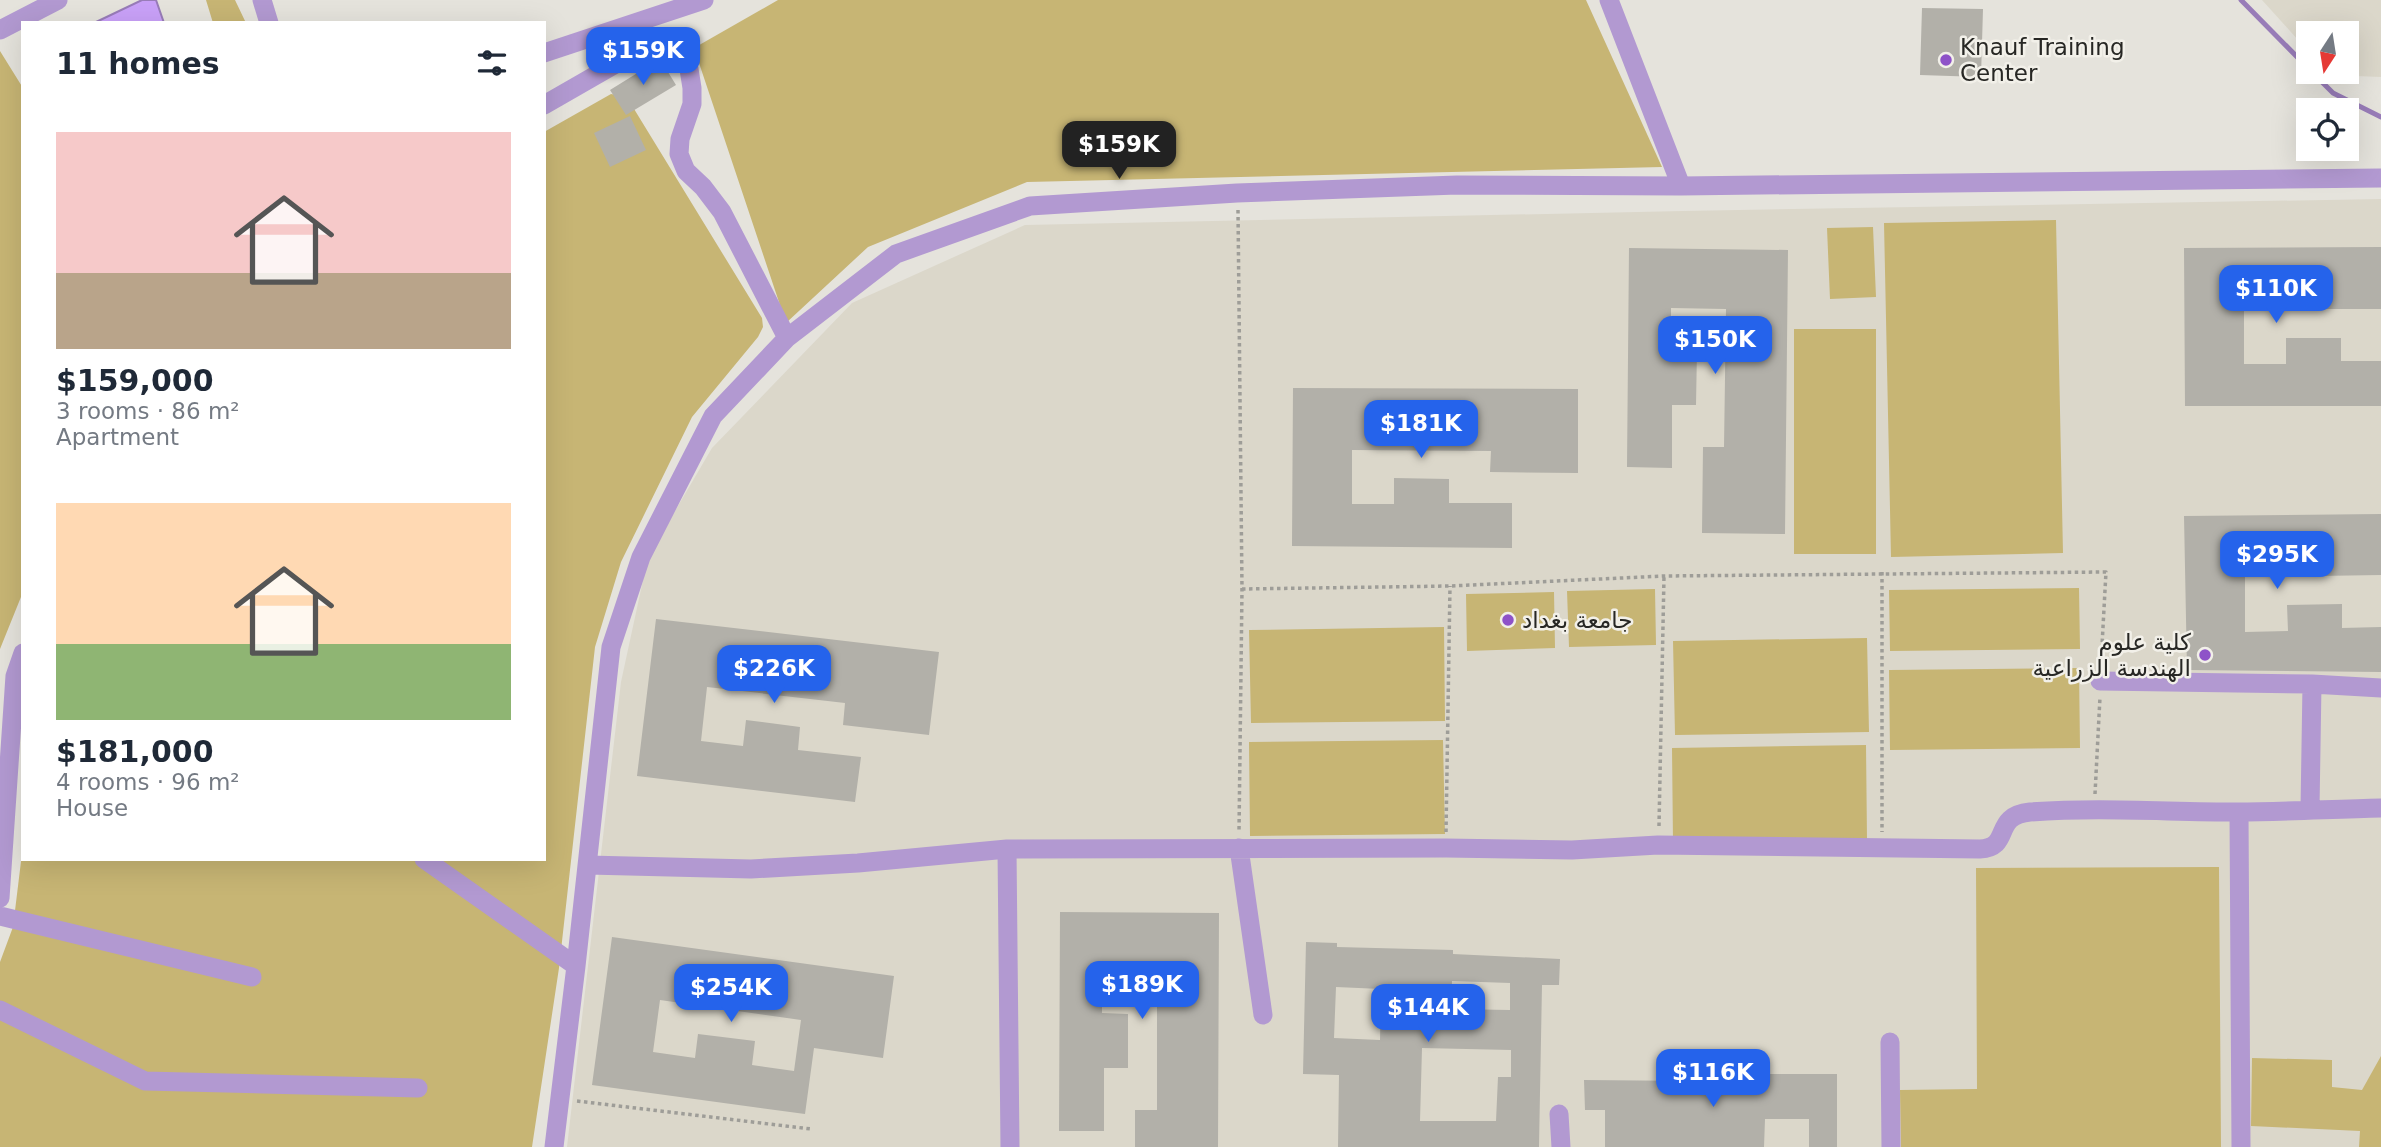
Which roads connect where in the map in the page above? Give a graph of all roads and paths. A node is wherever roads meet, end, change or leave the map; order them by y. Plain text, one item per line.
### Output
1 (58, 0) edge
2 (262, 0) edge
3 (704, 0) edge
4 (1609, 0) edge
5 (268, 21) edge
6 (0, 30) edge
7 (546, 52) edge
8 (546, 104) edge
9 (2381, 178) edge
10 (1681, 186) junction
11 (1237, 194) junction
12 (787, 338) junction
13 (1882, 572) junction
14 (2106, 572) dead end
15 (1664, 576) junction
16 (1450, 586) junction
17 (1242, 589) junction
18 (21, 657) edge
19 (13, 675) edge
20 (2101, 681) dead end
21 (2312, 684) junction
22 (2381, 688) edge
23 (2381, 808) edge
24 (2310, 810) junction
25 (2239, 812) junction
26 (1658, 845) junction
27 (1239, 848) junction
28 (1446, 848) junction
29 (1882, 848) junction
30 (1007, 849) junction
31 (427, 861) edge
32 (587, 865) junction
33 (0, 898) edge
34 (0, 916) edge
35 (576, 966) junction
36 (252, 978) dead end
37 (0, 1010) edge
38 (1263, 1015) dead end
39 (1890, 1042) dead end
40 (418, 1088) dead end
41 (559, 1099) junction
42 (1559, 1114) dead end
43 (811, 1129) dead end
44 (554, 1147) edge
45 (1010, 1147) edge
46 (1561, 1147) edge
47 (1891, 1147) edge
48 (2241, 1147) edge

1 - 6 street
2 - 5 street
3 - 7 street
4 - 10 street
8 - 12 street
9 - 10 street
10 - 11 street
11 - 12 street
11 - 17 path
12 - 32 street
13 - 14 path
13 - 15 path
13 - 29 path
15 - 16 path
15 - 26 path
16 - 17 path
16 - 28 path
17 - 27 path
18 - 19 street
19 - 33 street
20 - 21 street
21 - 22 street
21 - 24 street
23 - 24 street
24 - 25 street
25 - 29 street
25 - 48 street
26 - 28 street
26 - 29 street
27 - 28 street
27 - 30 street
27 - 38 street
30 - 32 street
30 - 45 street
31 - 35 street
32 - 35 street
34 - 36 street
35 - 41 street
37 - 40 street
39 - 47 street
41 - 43 path
41 - 44 street
42 - 46 street

